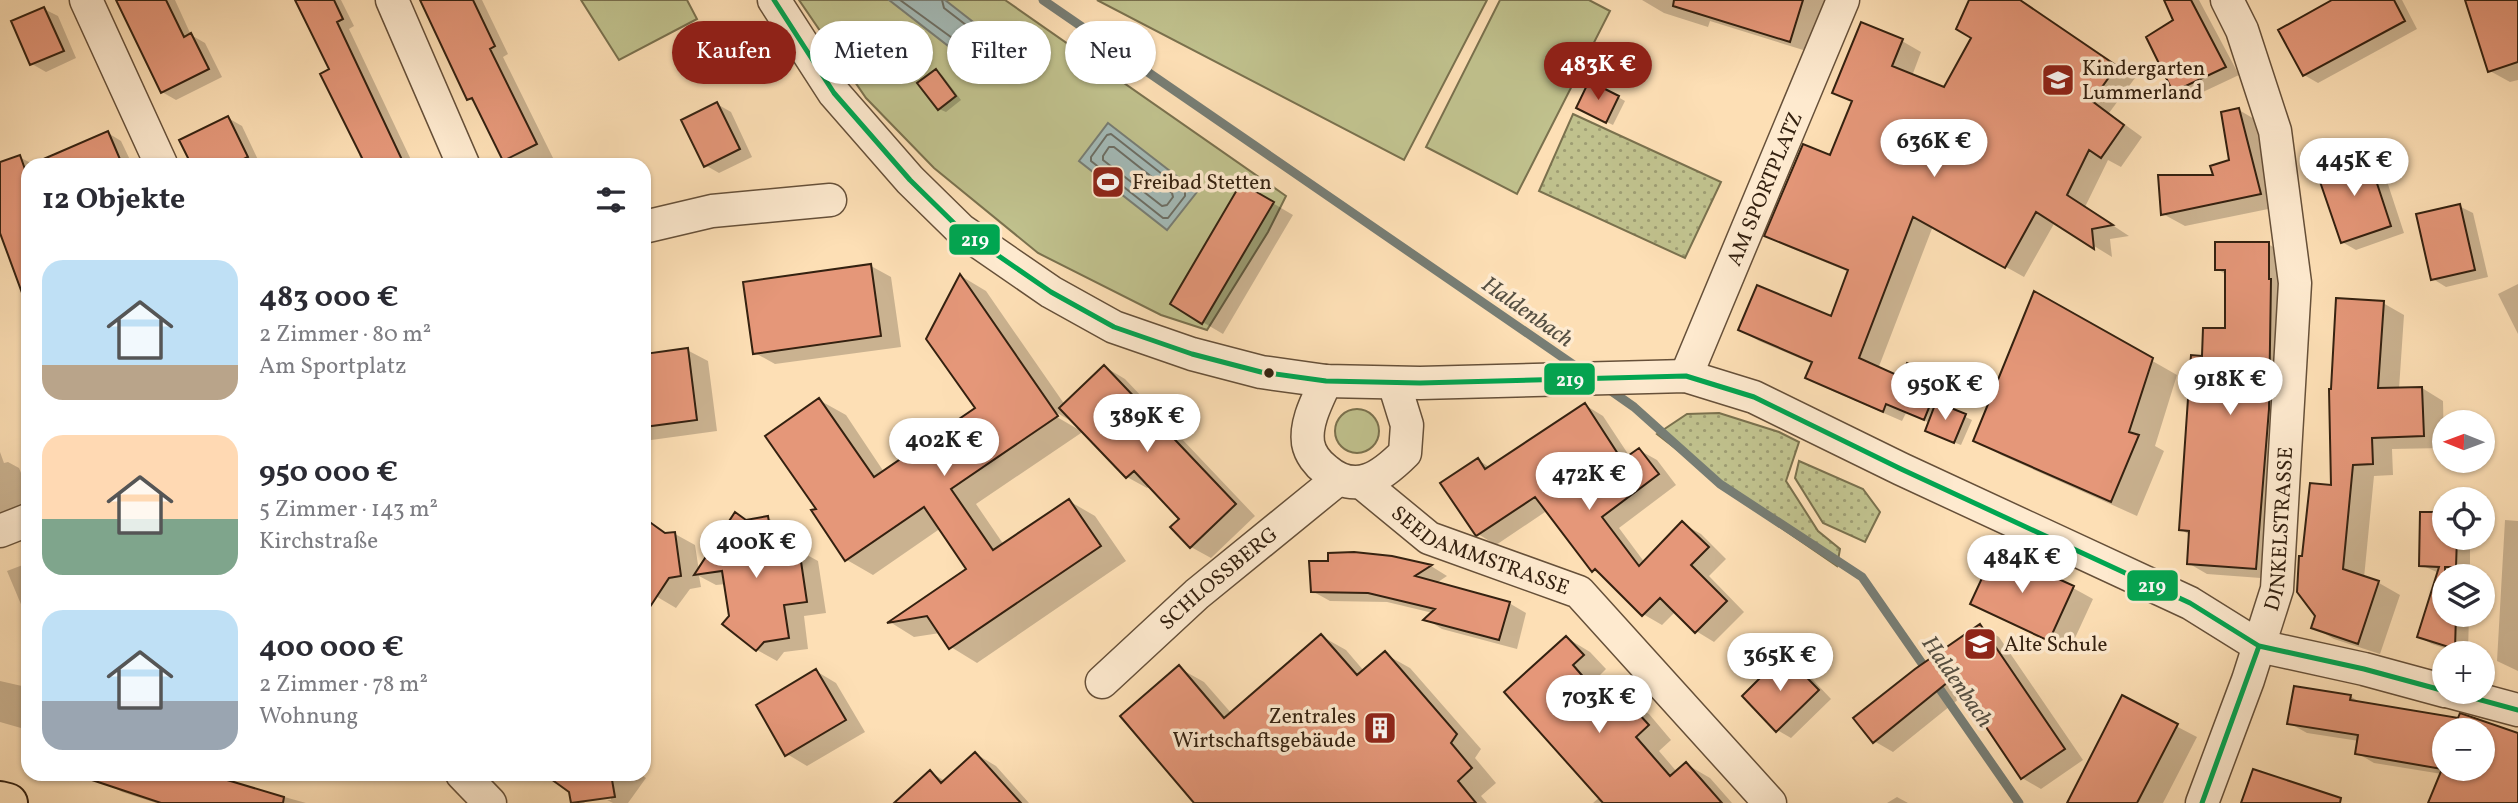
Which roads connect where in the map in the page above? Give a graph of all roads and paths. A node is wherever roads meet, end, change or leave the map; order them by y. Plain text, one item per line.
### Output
1 (86, 0) edge
2 (391, 0) edge
3 (774, 0) edge
4 (1843, 0) edge
5 (2227, 0) edge
6 (158, 158) edge
7 (460, 158) edge
8 (830, 200) dead end
9 (651, 225) edge
10 (1686, 376) junction
11 (1325, 380) junction
12 (1394, 383) junction
13 (1349, 481) junction
14 (21, 523) edge
15 (0, 531) edge
16 (2259, 646) junction
17 (1102, 682) dead end
18 (2432, 688) edge
19 (2495, 704) edge
20 (2518, 710) edge
21 (469, 781) edge
22 (0, 801) edge
23 (8, 803) edge
24 (490, 803) edge
25 (1770, 803) edge
26 (2202, 803) edge

1 - 6 street
2 - 7 street
3 - 11 street
4 - 10 street, AM SPORTPLATZ
5 - 16 street, DINKELSTRASSE
8 - 9 street
10 - 12 street
10 - 16 street
11 - 12 street
11 - 13 street
12 - 13 street, SCHLOSSBERG
13 - 17 street, SCHLOSSBERG
13 - 25 street, SEEDAMMSTRASSE
14 - 15 street
16 - 18 street
16 - 26 street, DINKELSTRASSE
19 - 20 street
21 - 24 street
22 - 23 main road

